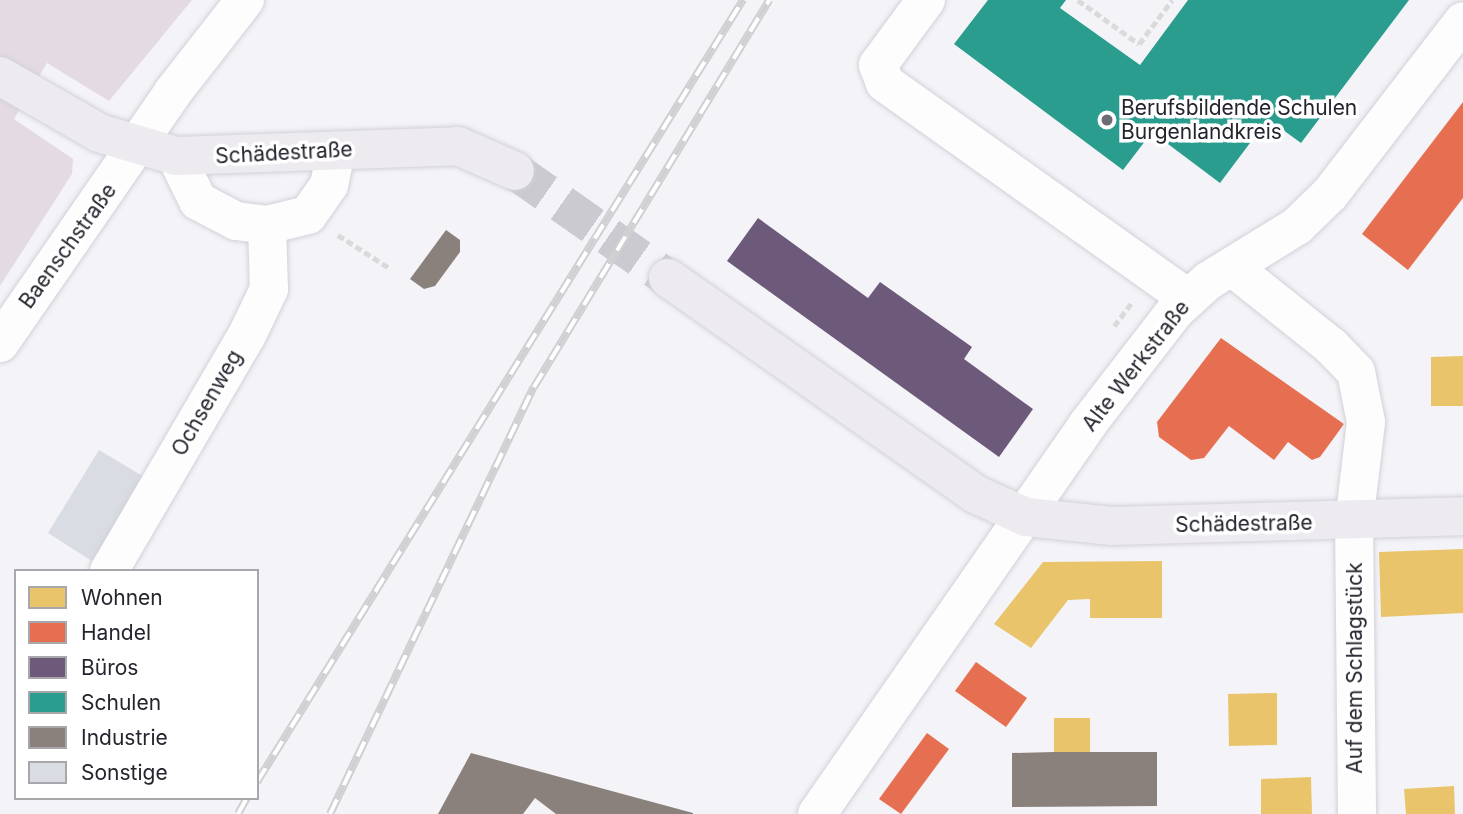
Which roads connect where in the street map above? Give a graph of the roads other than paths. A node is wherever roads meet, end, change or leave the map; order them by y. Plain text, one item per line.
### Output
1 (245, 0) edge
2 (926, 0) edge
3 (1463, 21) edge
4 (0, 76) edge
5 (135, 148) junction
6 (336, 150) junction
7 (176, 156) junction
8 (516, 170) tunnel mouth
9 (267, 225) junction
10 (1232, 267) junction
11 (668, 278) tunnel mouth
12 (1188, 298) junction
13 (0, 343) edge
14 (1463, 516) edge
15 (1026, 517) junction
16 (1354, 522) junction
17 (110, 569) edge
18 (817, 814) edge
19 (1357, 814) edge

1 - 5 street, Baenschstraße
2 - 12 street
3 - 10 street, Alte Werkstraße
4 - 5 main road, Schädestraße
5 - 7 main road, Schädestraße
5 - 13 street, Baenschstraße
6 - 7 main road, Schädestraße
6 - 8 main road, Schädestraße
6 - 9 street
7 - 9 street
9 - 17 street, Ochsenweg
10 - 12 street, Alte Werkstraße
10 - 16 street, Auf dem Schlagstück
11 - 15 main road, Schädestraße
12 - 15 street, Alte Werkstraße
14 - 16 main road, Schädestraße
15 - 16 main road, Schädestraße
15 - 18 street
16 - 19 street, Auf dem Schlagstück

